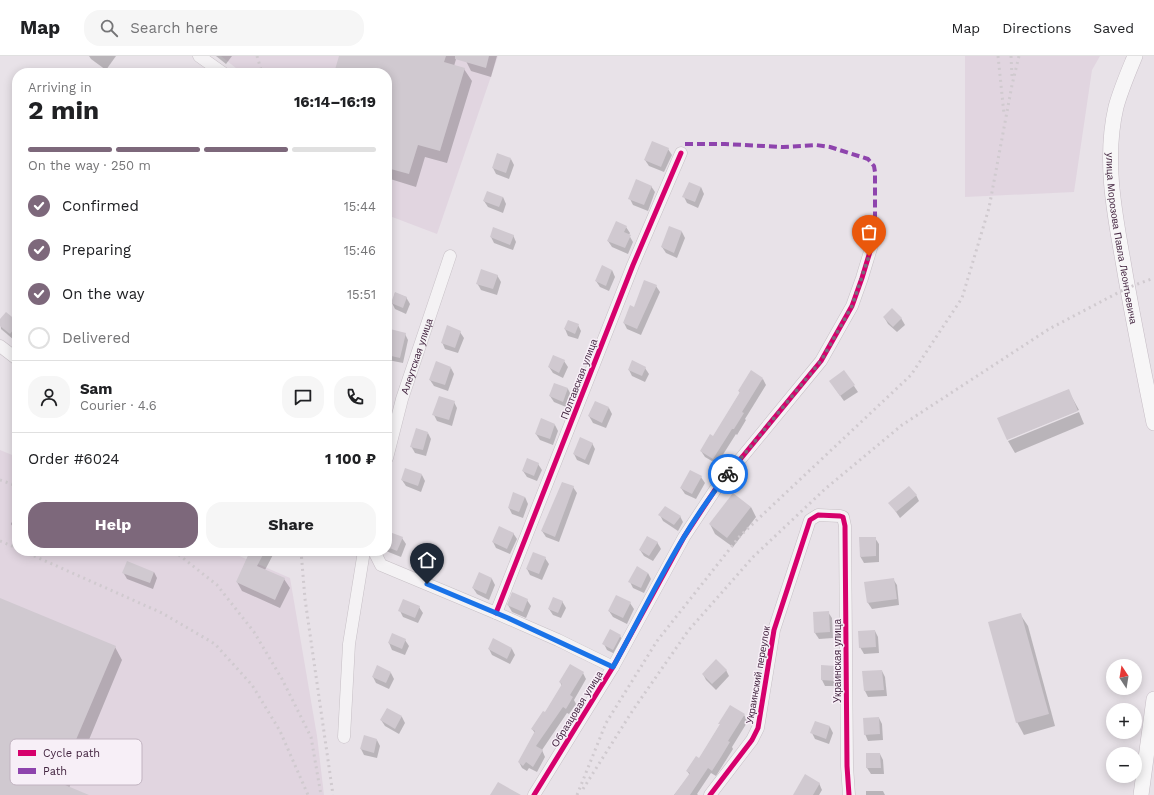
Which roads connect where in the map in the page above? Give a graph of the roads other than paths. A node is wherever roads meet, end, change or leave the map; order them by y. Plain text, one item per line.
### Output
1 (199, 56) edge
2 (1135, 56) edge
3 (216, 68) edge
4 (681, 153) dead end
5 (875, 223) dead end
6 (450, 256) dead end
7 (0, 346) edge
8 (12, 355) edge
9 (1154, 423) edge
10 (392, 439) edge
11 (845, 526) joint
12 (363, 556) edge
13 (377, 556) edge
14 (496, 613) junction
15 (613, 667) junction
16 (1154, 699) edge
17 (344, 737) dead end
18 (534, 795) edge
19 (710, 795) edge
20 (849, 795) edge
21 (1141, 795) edge

1 - 3 street
2 - 9 main road, улица Морозова Павла Леонтьевича
4 - 14 street, Полтавская улица
5 - 15 street, Образцовая улица
6 - 10 street, Алеутская улица
7 - 8 street
11 - 19 street, Украинский переулок
11 - 20 street, Украинская улица
12 - 17 street
13 - 14 street
14 - 15 street
15 - 18 street, Образцовая улица
16 - 21 main road

